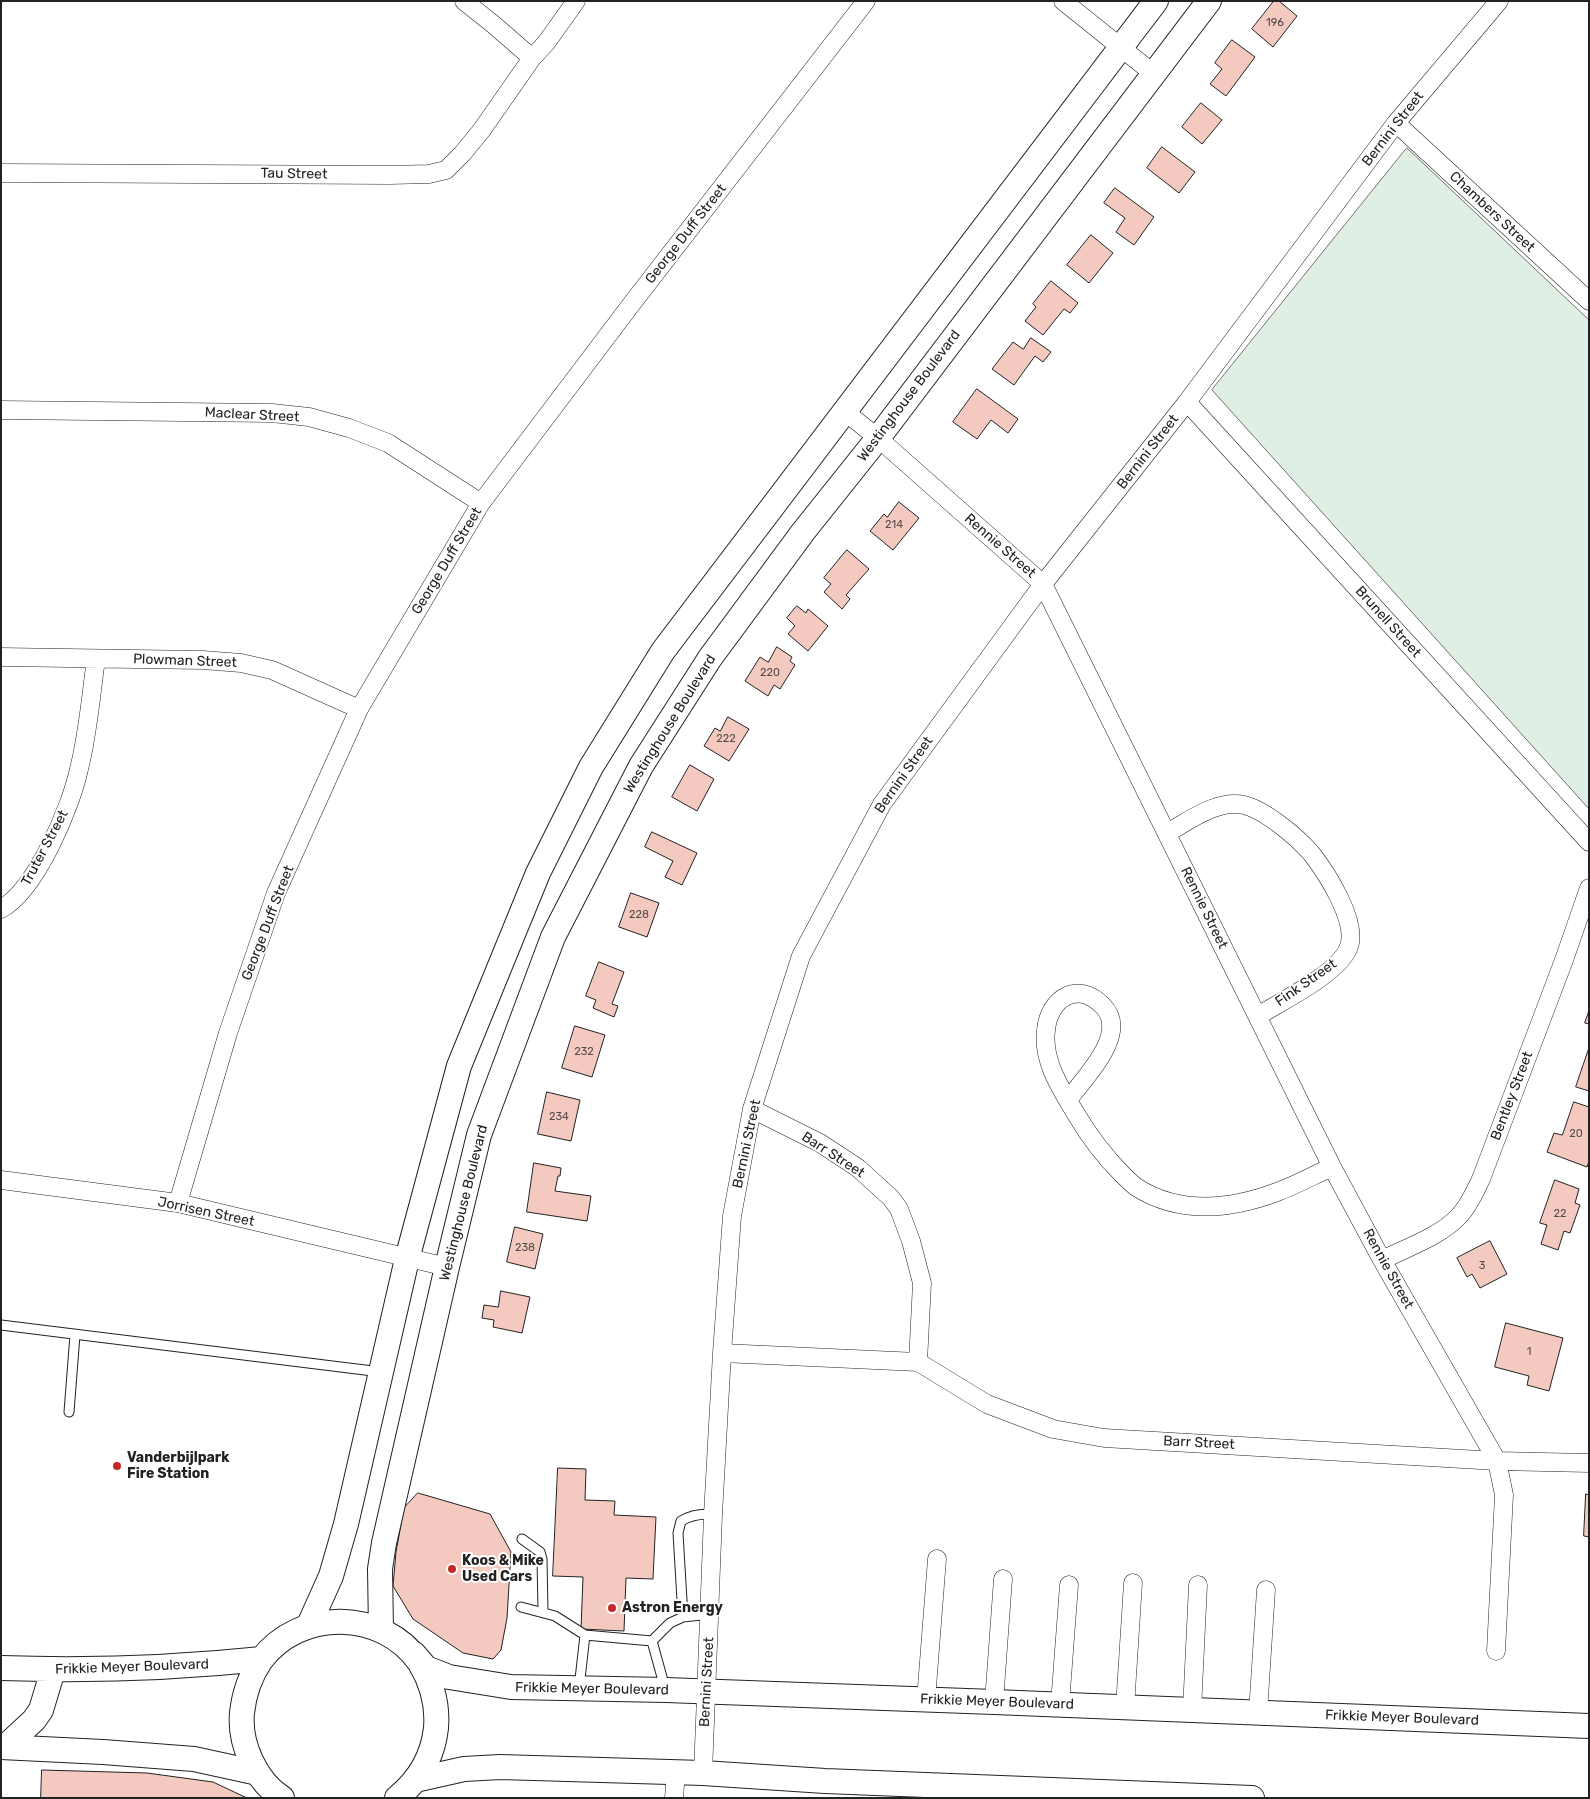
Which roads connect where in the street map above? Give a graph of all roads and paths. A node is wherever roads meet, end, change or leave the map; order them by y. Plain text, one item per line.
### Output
1 (464, 1) edge
2 (576, 1) edge
3 (866, 1) edge
4 (1063, 1) edge
5 (1156, 1) edge
6 (1209, 1) edge
7 (1499, 1) edge
8 (1120, 46) junction
9 (532, 58) junction
10 (1154, 74) junction
11 (1396, 123) junction
12 (1, 173) edge
13 (1589, 301) edge
14 (1187, 402) junction
15 (1, 410) edge
16 (844, 411) junction
17 (878, 438) junction
18 (481, 504) junction
19 (1043, 584) junction
20 (1, 657) edge
21 (96, 659) junction
22 (359, 709) junction
23 (1167, 833) junction
24 (1589, 842) edge
25 (1589, 888) edge
26 (1, 909) edge
27 (1258, 1016) junction
28 (1068, 1100) junction
29 (752, 1109) junction
30 (1332, 1167) junction
31 (1, 1180) edge
32 (178, 1203) junction
33 (407, 1259) junction
34 (1382, 1260) junction
35 (447, 1268) junction
36 (1, 1325) edge
37 (75, 1336) junction
38 (722, 1353) junction
39 (918, 1362) junction
40 (381, 1372) junction
41 (69, 1412) dead end
42 (1497, 1461) junction
43 (1589, 1463) edge
44 (713, 1515) junction
45 (522, 1539) dead end
46 (937, 1559) dead end
47 (1003, 1580) dead end
48 (1133, 1583) dead end
49 (1068, 1585) dead end
50 (1198, 1585) dead end
51 (1266, 1590) dead end
52 (521, 1607) dead end
53 (543, 1611) junction
54 (711, 1614) junction
55 (683, 1617) junction
56 (309, 1625) junction
57 (381, 1630) junction
58 (585, 1635) junction
59 (652, 1642) junction
60 (1496, 1651) dead end
61 (414, 1654) junction
62 (262, 1659) junction
63 (1, 1668) edge
64 (53, 1670) junction
65 (579, 1689) junction
66 (666, 1690) junction
67 (706, 1692) junction
68 (926, 1700) junction
69 (994, 1702) junction
70 (1060, 1704) junction
71 (1125, 1707) junction
72 (1192, 1710) junction
73 (1258, 1712) junction
74 (1589, 1726) edge
75 (3, 1747) edge
76 (676, 1772) junction
77 (258, 1773) junction
78 (703, 1773) junction
79 (415, 1780) junction
80 (825, 1789) edge
81 (976, 1792) edge
82 (280, 1797) edge
83 (396, 1798) edge
84 (674, 1798) edge
85 (1252, 1798) edge

1 - 9 street
2 - 9 street, Tau Street
3 - 18 street, George Duff Street
4 - 8 street
5 - 8 street
6 - 10 street, Westinghouse Boulevard
7 - 11 street, Bernini Street
8 - 10 street
8 - 16 street
9 - 12 street, Tau Street
10 - 17 street, Westinghouse Boulevard
11 - 13 street, Chambers Street
11 - 14 street, Bernini Street
14 - 19 street, Bernini Street
14 - 24 street, Brunell Street
15 - 18 street, Maclear Street
16 - 17 street, Rennie Street
16 - 33 street
17 - 19 street, Rennie Street
17 - 35 street, Westinghouse Boulevard
18 - 22 street, George Duff Street
19 - 23 street, Rennie Street
19 - 29 street, Bernini Street
20 - 21 street, Plowman Street
21 - 22 street, Plowman Street
21 - 26 street, Truter Street
22 - 32 street, George Duff Street
23 - 27 street, Rennie Street
23 - 27 street, Fink Street
25 - 34 street, Bentley Street
27 - 30 street, Rennie Street
28 - 28 street
28 - 30 street
29 - 38 street, Bernini Street
29 - 39 street, Barr Street
30 - 34 street, Rennie Street
31 - 32 street, Jorrisen Street
32 - 33 street, Jorrisen Street
33 - 35 street, Jorrisen Street
33 - 40 street
34 - 42 street, Rennie Street
35 - 57 street, Westinghouse Boulevard
36 - 37 lane
37 - 40 lane
37 - 41 lane
38 - 39 street, Barr Street
38 - 44 street, Bernini Street
39 - 42 street, Barr Street
40 - 56 street
42 - 43 street, Barr Street
42 - 60 street, Rennie Street
44 - 54 street, Bernini Street
44 - 55 lane
45 - 53 lane
46 - 68 street
47 - 69 street
48 - 71 street
49 - 70 street
50 - 72 street
51 - 73 street
52 - 53 lane
53 - 58 lane
54 - 55 lane
54 - 67 street, Bernini Street
55 - 59 lane
56 - 57 street, Frikkie Meyer Boulevard
56 - 62 street, Frikkie Meyer Boulevard
57 - 61 street, Frikkie Meyer Boulevard
58 - 59 lane
58 - 65 lane
59 - 66 lane
61 - 65 street, Frikkie Meyer Boulevard
61 - 79 street
62 - 64 street, Frikkie Meyer Boulevard
62 - 77 street, Frikkie Meyer Boulevard
63 - 64 street, Frikkie Meyer Boulevard
64 - 75 street
65 - 66 street, Frikkie Meyer Boulevard
66 - 67 street, Frikkie Meyer Boulevard
67 - 68 street, Frikkie Meyer Boulevard
67 - 78 street, Bernini Street
68 - 69 street, Frikkie Meyer Boulevard
69 - 70 street, Frikkie Meyer Boulevard
70 - 71 street, Frikkie Meyer Boulevard
71 - 72 street, Frikkie Meyer Boulevard
72 - 73 street, Frikkie Meyer Boulevard
73 - 74 street, Frikkie Meyer Boulevard
75 - 77 street
76 - 78 street
76 - 79 street
76 - 84 street
77 - 82 street, Frikkie Meyer Boulevard
78 - 80 street
79 - 83 street
80 - 81 street
81 - 85 street

